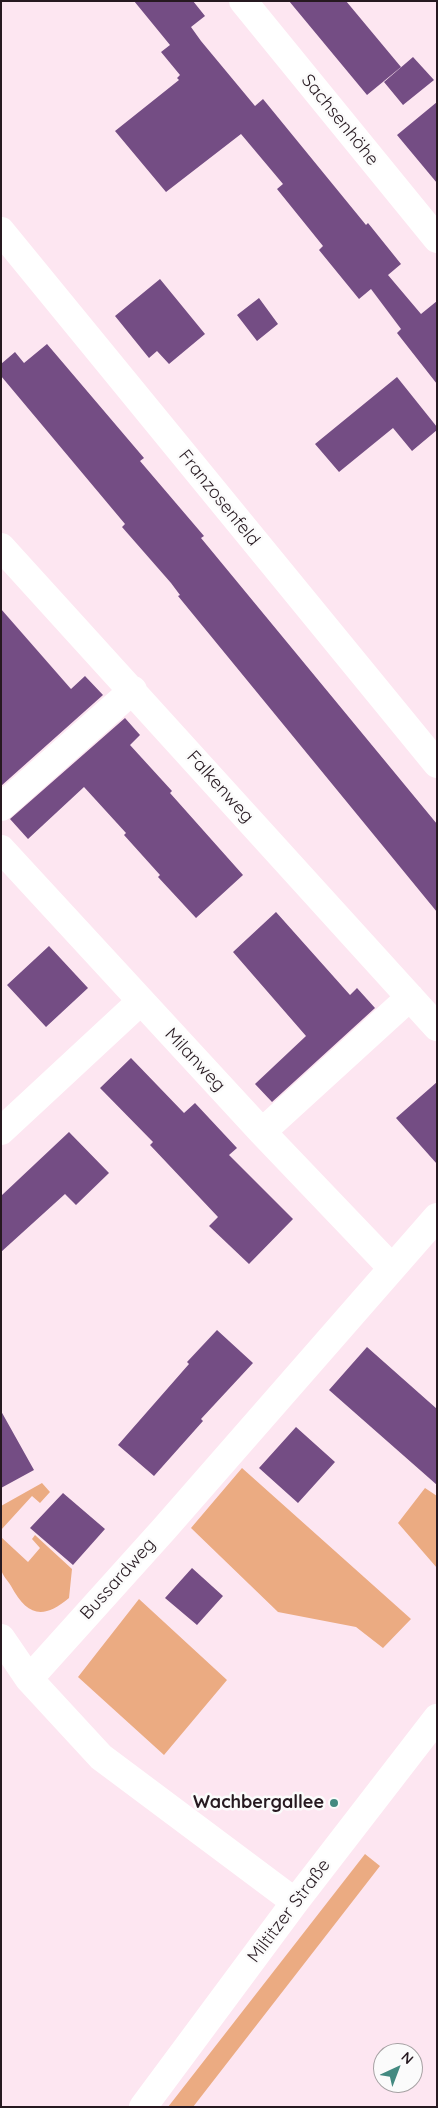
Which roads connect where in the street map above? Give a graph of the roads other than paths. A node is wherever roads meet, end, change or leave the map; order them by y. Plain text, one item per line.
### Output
1 (243, 1) edge
2 (1, 231) edge
3 (437, 239) edge
4 (1, 547) edge
5 (133, 690) junction
6 (437, 764) edge
7 (1, 807) edge
8 (1, 849) edge
9 (410, 997) junction
10 (142, 1001) junction
11 (437, 1027) edge
12 (1, 1131) edge
13 (262, 1132) junction
14 (436, 1217) edge
15 (392, 1268) junction
16 (1, 1638) edge
17 (29, 1679) junction
18 (437, 1718) edge
19 (295, 1902) junction
20 (143, 2107) edge

1 - 3 street, Sachsenhöhe
2 - 6 street, Franzosenfeld
4 - 5 street, Falkenweg
5 - 7 street
5 - 9 street, Falkenweg
8 - 10 street, Milanweg
9 - 11 street, Falkenweg
9 - 13 street
10 - 12 street
10 - 13 street, Milanweg
13 - 15 street, Milanweg
14 - 15 street, Bussardweg
15 - 17 street, Bussardweg
16 - 17 street
17 - 19 street
18 - 19 street, Miltitzer Straße
19 - 20 street, Miltitzer Straße

